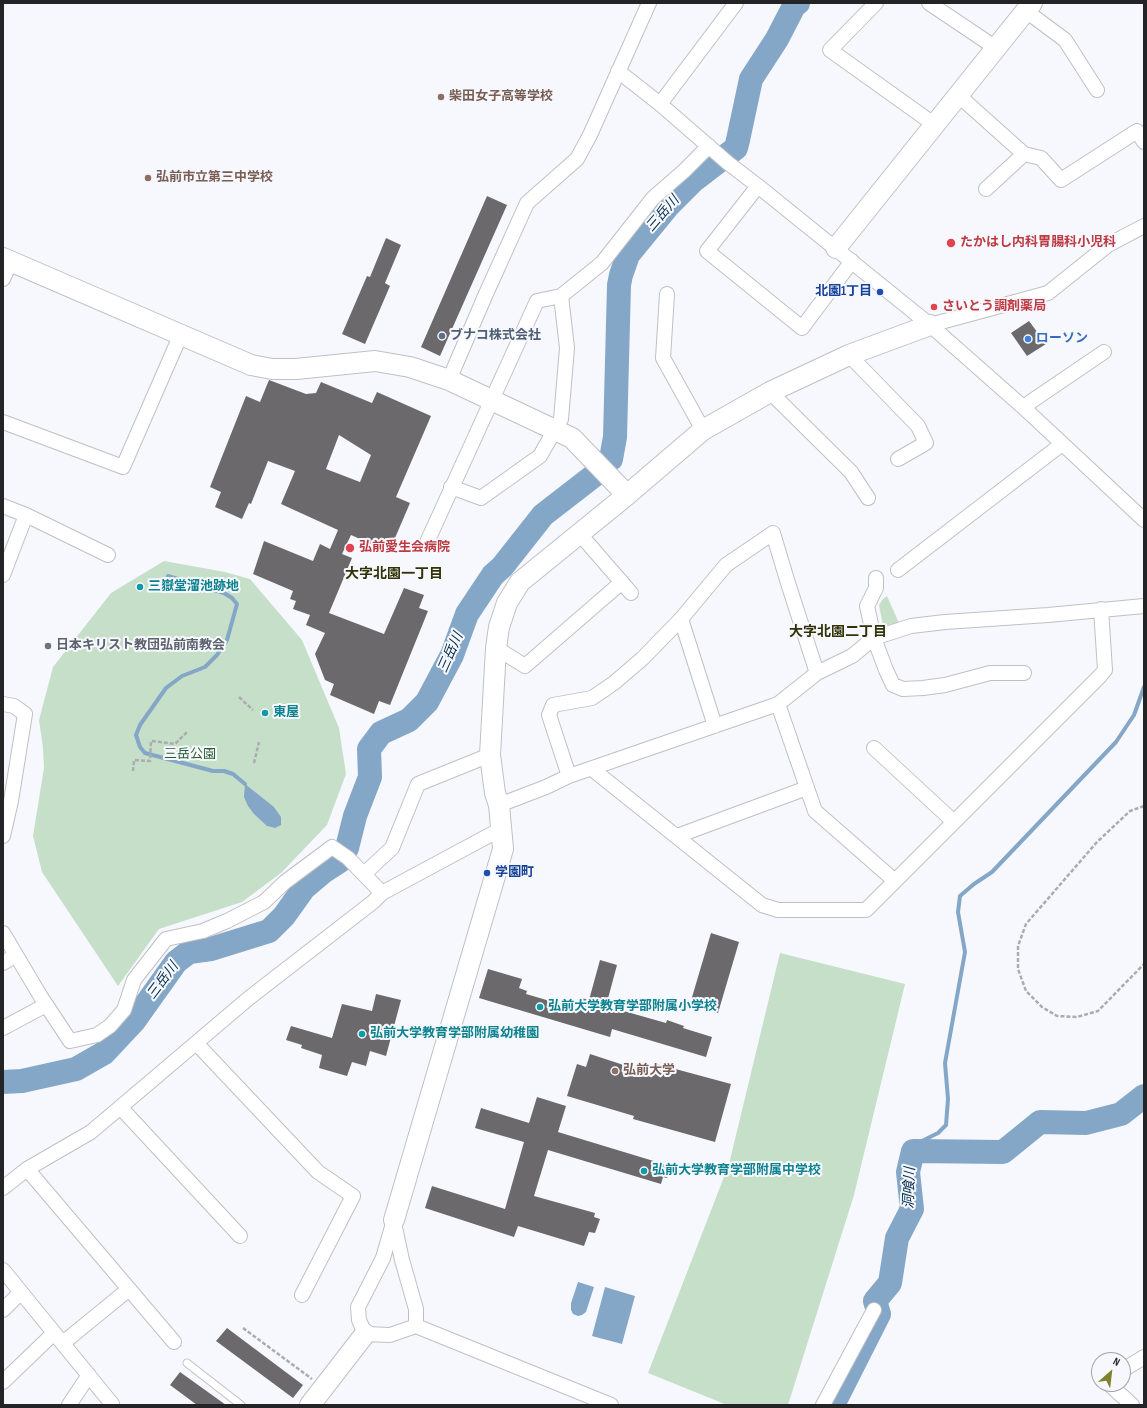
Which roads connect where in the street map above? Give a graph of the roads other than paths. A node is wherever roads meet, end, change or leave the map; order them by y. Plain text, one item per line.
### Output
1 (649, 3) edge
2 (736, 3) edge
3 (876, 3) edge
4 (929, 3) edge
5 (1029, 7) edge
6 (996, 48) junction
7 (618, 71) junction
8 (1097, 90) dead end
9 (958, 96) junction
10 (660, 104) junction
11 (935, 125) junction
12 (1144, 142) edge
13 (1024, 154) junction
14 (719, 155) junction
15 (758, 186) junction
16 (986, 189) dead end
17 (1144, 226) edge
18 (836, 248) junction
19 (7, 259) edge
20 (852, 261) junction
21 (3, 279) edge
22 (667, 294) dead end
23 (560, 296) junction
24 (930, 325) junction
25 (181, 334) junction
26 (1104, 352) dead end
27 (849, 355) junction
28 (449, 380) junction
29 (770, 392) junction
30 (492, 400) junction
31 (1023, 407) junction
32 (3, 422) edge
33 (554, 429) junction
34 (703, 430) junction
35 (1062, 444) junction
36 (898, 459) dead end
37 (451, 487) junction
38 (627, 495) junction
39 (868, 498) dead end
40 (3, 506) edge
41 (26, 515) junction
42 (1144, 520) edge
43 (579, 533) junction
44 (428, 540) dead end
45 (108, 555) dead end
46 (898, 570) dead end
47 (3, 575) edge
48 (876, 578) dead end
49 (622, 582) junction
50 (631, 593) dead end
51 (1144, 606) edge
52 (1101, 609) junction
53 (681, 619) junction
54 (874, 638) junction
55 (496, 648) junction
56 (817, 673) junction
57 (1024, 673) dead end
58 (3, 704) edge
59 (778, 704) junction
60 (715, 726) junction
61 (874, 748) dead end
62 (490, 755) junction
63 (592, 769) junction
64 (569, 776) junction
65 (807, 788) junction
66 (498, 804) junction
67 (954, 822) junction
68 (501, 829) junction
69 (3, 836) edge
70 (677, 836) junction
71 (364, 874) junction
72 (895, 882) junction
73 (382, 893) junction
74 (3, 933) edge
75 (16, 955) junction
76 (3, 963) edge
77 (46, 1005) junction
78 (3, 1028) edge
79 (196, 1043) junction
80 (121, 1108) junction
81 (27, 1169) junction
82 (3, 1188) edge
83 (394, 1220) junction
84 (240, 1236) dead end
85 (3, 1270) edge
86 (129, 1289) junction
87 (21, 1292) junction
88 (302, 1295) dead end
89 (3, 1310) edge
90 (874, 1310) dead end
91 (416, 1326) junction
92 (365, 1334) junction
93 (59, 1338) junction
94 (174, 1342) dead end
95 (1144, 1357) edge
96 (187, 1363) dead end
97 (1131, 1365) edge
98 (89, 1375) junction
99 (3, 1382) edge
100 (1118, 1392) edge
101 (112, 1404) edge
102 (69, 1405) edge
103 (241, 1405) edge
104 (310, 1405) edge
105 (611, 1405) edge
106 (823, 1405) edge
107 (1132, 1405) edge

1 - 7 street
2 - 10 street
3 - 11 street
4 - 6 street
5 - 6 street
5 - 8 street
6 - 9 street
7 - 10 street
7 - 28 street
9 - 11 street
9 - 13 street
10 - 14 street
11 - 18 street
12 - 13 street
13 - 16 street
14 - 15 street
14 - 23 street
15 - 18 street
15 - 20 street
17 - 24 street
18 - 20 street
19 - 21 street
19 - 25 street
20 - 24 street
22 - 34 street
23 - 30 street
23 - 33 street
24 - 27 street
24 - 31 street
25 - 28 street
25 - 32 street
26 - 31 street
27 - 29 street
27 - 36 street
28 - 30 street
29 - 34 street
29 - 39 street
30 - 33 street
30 - 37 street
31 - 35 street
33 - 37 street
33 - 38 street
34 - 38 street
35 - 42 street
35 - 46 street
37 - 44 street
38 - 43 street
40 - 41 street
41 - 45 street
41 - 47 street
43 - 49 street
43 - 55 street
48 - 54 street
49 - 50 street
49 - 55 street
51 - 52 street
52 - 54 street
52 - 67 street
53 - 56 street
53 - 60 street
53 - 64 street
54 - 56 street
54 - 57 street
55 - 62 street
56 - 59 street
58 - 69 street
59 - 60 street
59 - 65 street
60 - 63 street
61 - 67 street
62 - 66 street
62 - 71 street
63 - 64 street
63 - 70 street
64 - 66 street
65 - 70 street
65 - 72 street
66 - 68 street
67 - 72 street
68 - 73 street
68 - 83 street
70 - 72 street
71 - 73 street
71 - 77 street
73 - 79 street
74 - 75 street
75 - 76 street
75 - 77 street
77 - 78 street
79 - 80 street
79 - 88 street
80 - 81 street
80 - 84 street
81 - 82 street
81 - 86 street
83 - 91 street
83 - 92 street
85 - 87 street
86 - 93 street
86 - 94 street
87 - 89 street
87 - 93 street
90 - 106 street
91 - 92 street
91 - 105 street
92 - 104 street
93 - 98 street
93 - 99 street
95 - 97 street
96 - 103 lane
98 - 101 street
98 - 102 street
100 - 107 street

